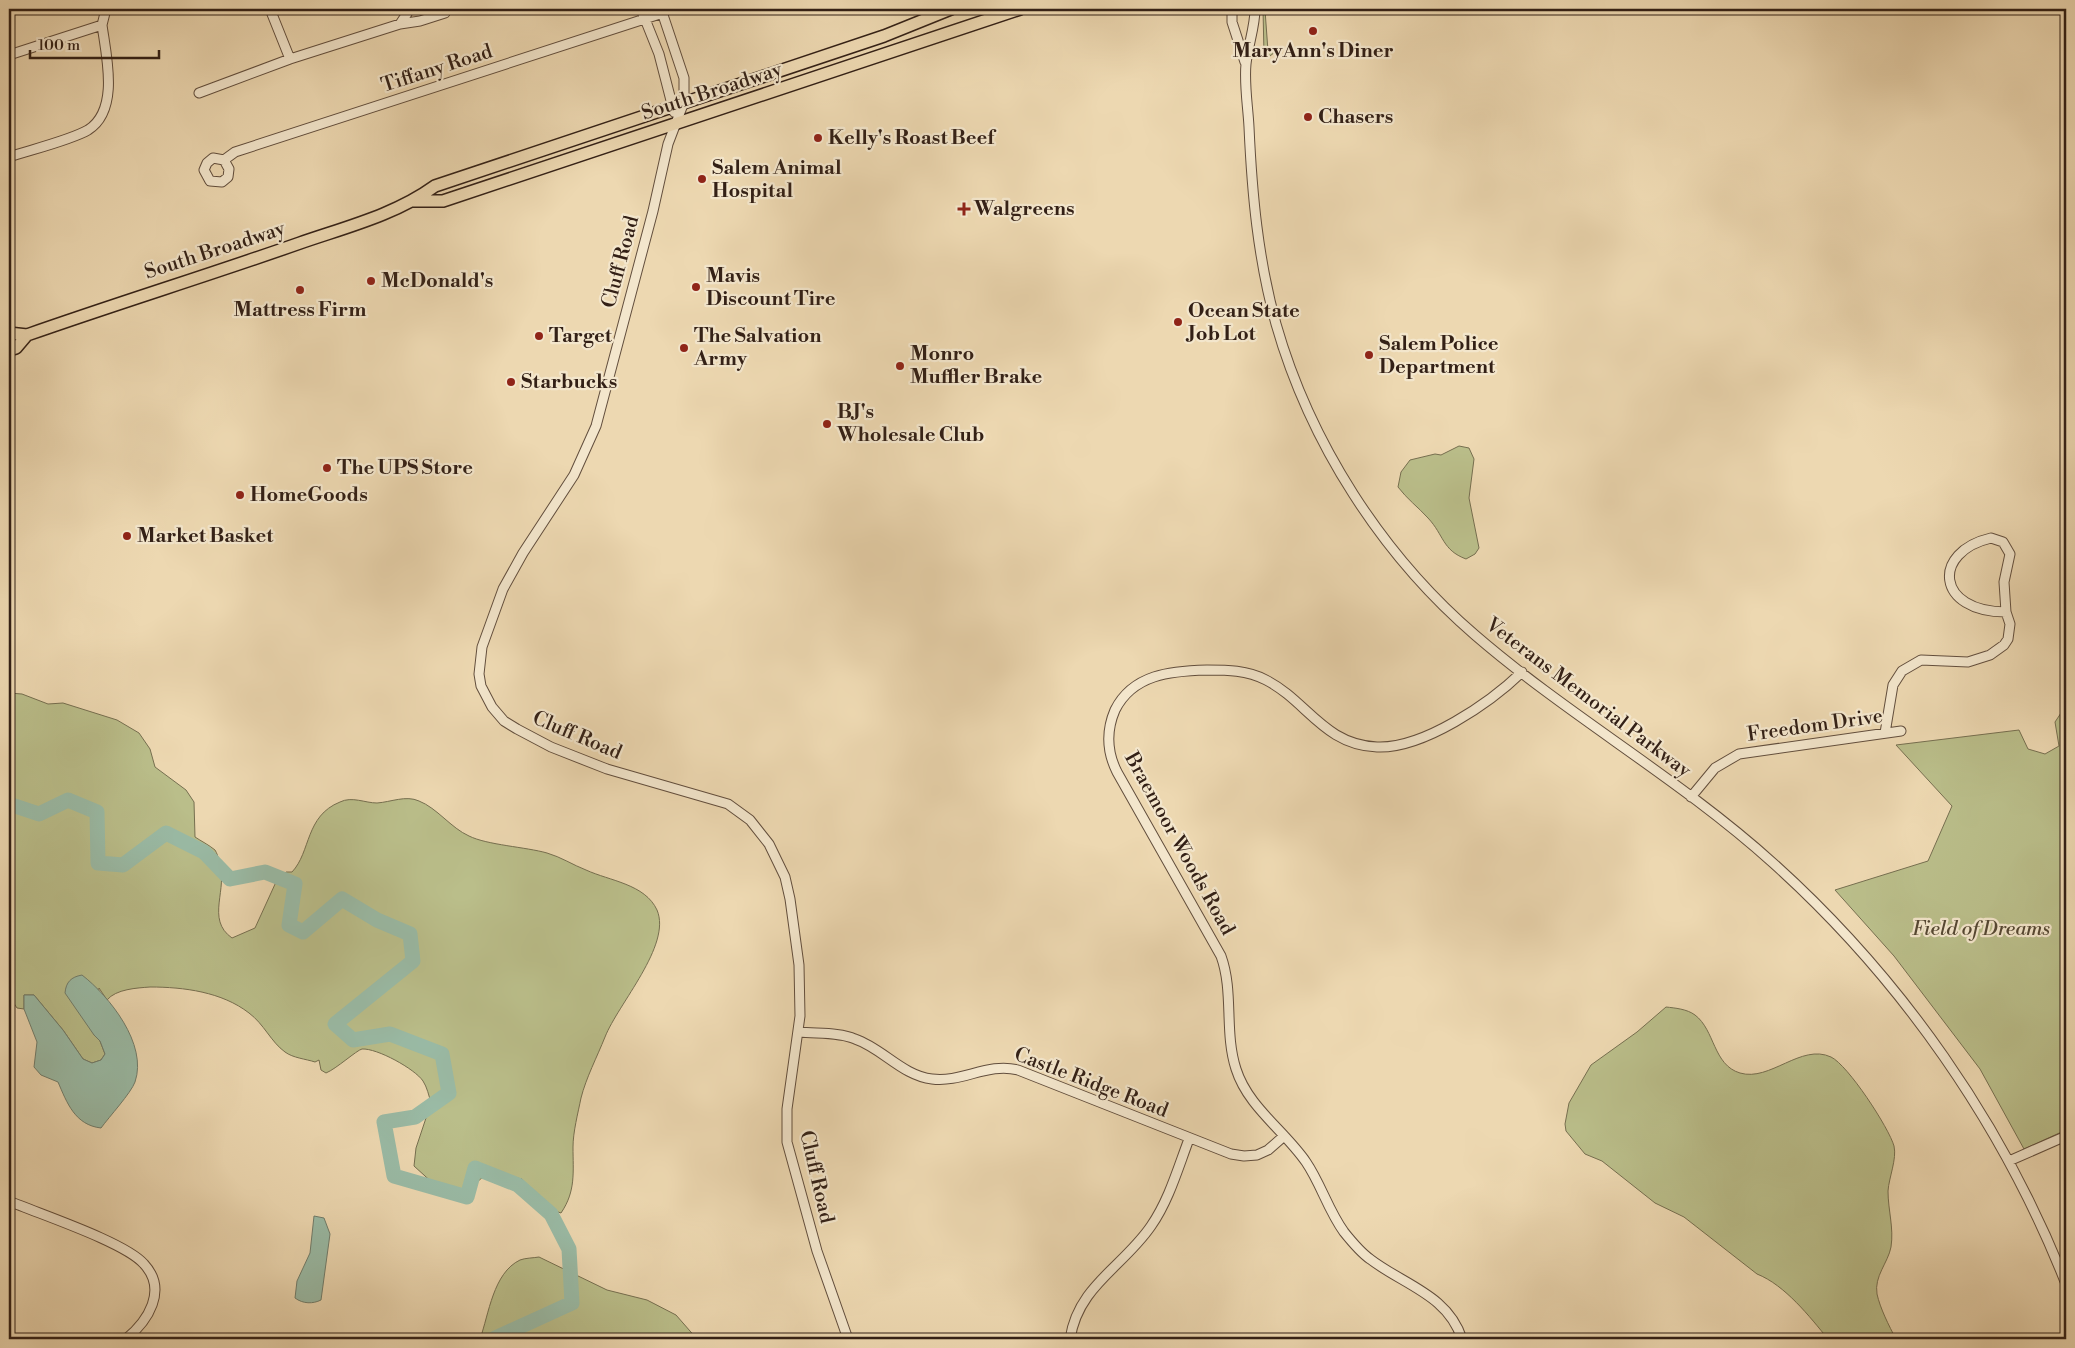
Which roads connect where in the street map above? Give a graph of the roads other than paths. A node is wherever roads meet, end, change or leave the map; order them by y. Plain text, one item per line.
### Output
1 (106, 9) edge
2 (270, 9) edge
3 (410, 9) edge
4 (641, 9) edge
5 (951, 9) edge
6 (1020, 9) edge
7 (1232, 9) edge
8 (1256, 9) edge
9 (444, 11) edge
10 (662, 11) edge
11 (646, 20) junction
12 (400, 24) junction
13 (102, 25) junction
14 (9, 55) edge
15 (290, 59) junction
16 (1246, 64) junction
17 (199, 93) dead end
18 (684, 102) junction
19 (672, 107) junction
20 (676, 122) junction
21 (9, 157) edge
22 (224, 160) dead end
23 (414, 201) junction
24 (9, 334) edge
25 (27, 335) junction
26 (9, 350) edge
27 (2006, 612) junction
28 (1522, 672) junction
29 (1901, 731) dead end
30 (1885, 733) junction
31 (1691, 797) junction
32 (799, 1032) junction
33 (1284, 1136) junction
34 (2066, 1136) edge
35 (1189, 1139) junction
36 (2009, 1161) junction
37 (9, 1201) edge
38 (2066, 1284) edge
39 (126, 1339) edge
40 (848, 1339) edge
41 (1070, 1339) edge
42 (1462, 1339) edge

1 - 13 street
2 - 15 street
3 - 12 street
4 - 11 street
5 - 18 main road, South Broadway
6 - 20 main road, South Broadway
7 - 16 street, Veterans Memorial Parkway
8 - 16 street, Veterans Memorial Parkway
9 - 12 street
10 - 11 street, Tiffany Road
10 - 18 street
11 - 19 street
11 - 22 street, Tiffany Road
12 - 15 street
13 - 14 street
13 - 21 street
15 - 17 street
16 - 28 street, Veterans Memorial Parkway
18 - 19 main road, South Broadway
18 - 20 street, Cluff Road
19 - 20 street
19 - 23 main road, South Broadway
20 - 23 main road, South Broadway
20 - 32 street, Cluff Road
23 - 25 main road, South Broadway
24 - 25 main road, South Broadway
25 - 26 main road, South Broadway
27 - 27 street
27 - 30 street
28 - 31 street, Veterans Memorial Parkway
28 - 33 street, Braemoor Woods Road
29 - 30 street, Freedom Drive
30 - 31 street, Freedom Drive
31 - 36 street, Veterans Memorial Parkway
32 - 35 street, Castle Ridge Road
32 - 40 street, Cluff Road
33 - 35 street, Castle Ridge Road
33 - 42 street, Braemoor Woods Road
34 - 36 street
35 - 41 street
36 - 38 street, Veterans Memorial Parkway
37 - 39 street

